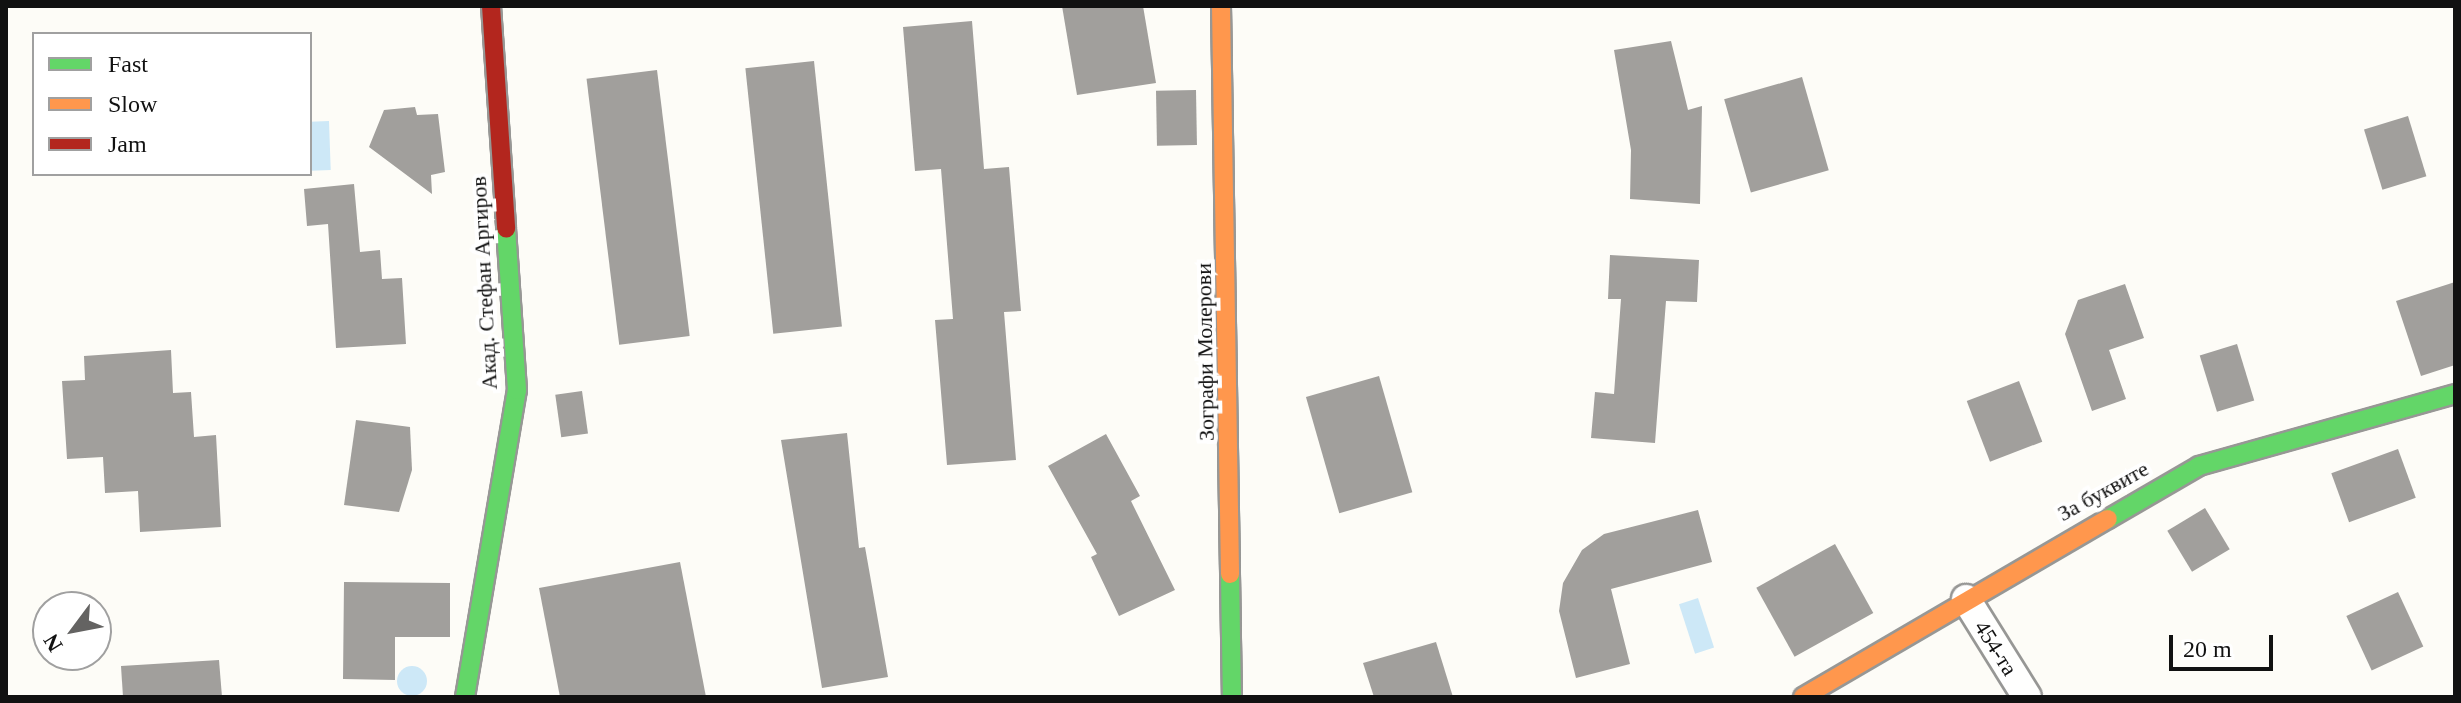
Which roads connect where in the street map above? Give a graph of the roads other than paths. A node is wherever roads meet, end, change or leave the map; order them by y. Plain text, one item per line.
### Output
1 (491, 6) edge
2 (1221, 6) edge
3 (2455, 394) edge
4 (1966, 599) junction
5 (465, 697) edge
6 (1232, 697) edge
7 (1803, 697) edge
8 (2027, 697) edge

1 - 5 street, Акад. Стефан Аргиров
2 - 6 street, Зографи Молерови
3 - 4 street, За буквите
4 - 7 street, За буквите
4 - 8 street, 454-та

